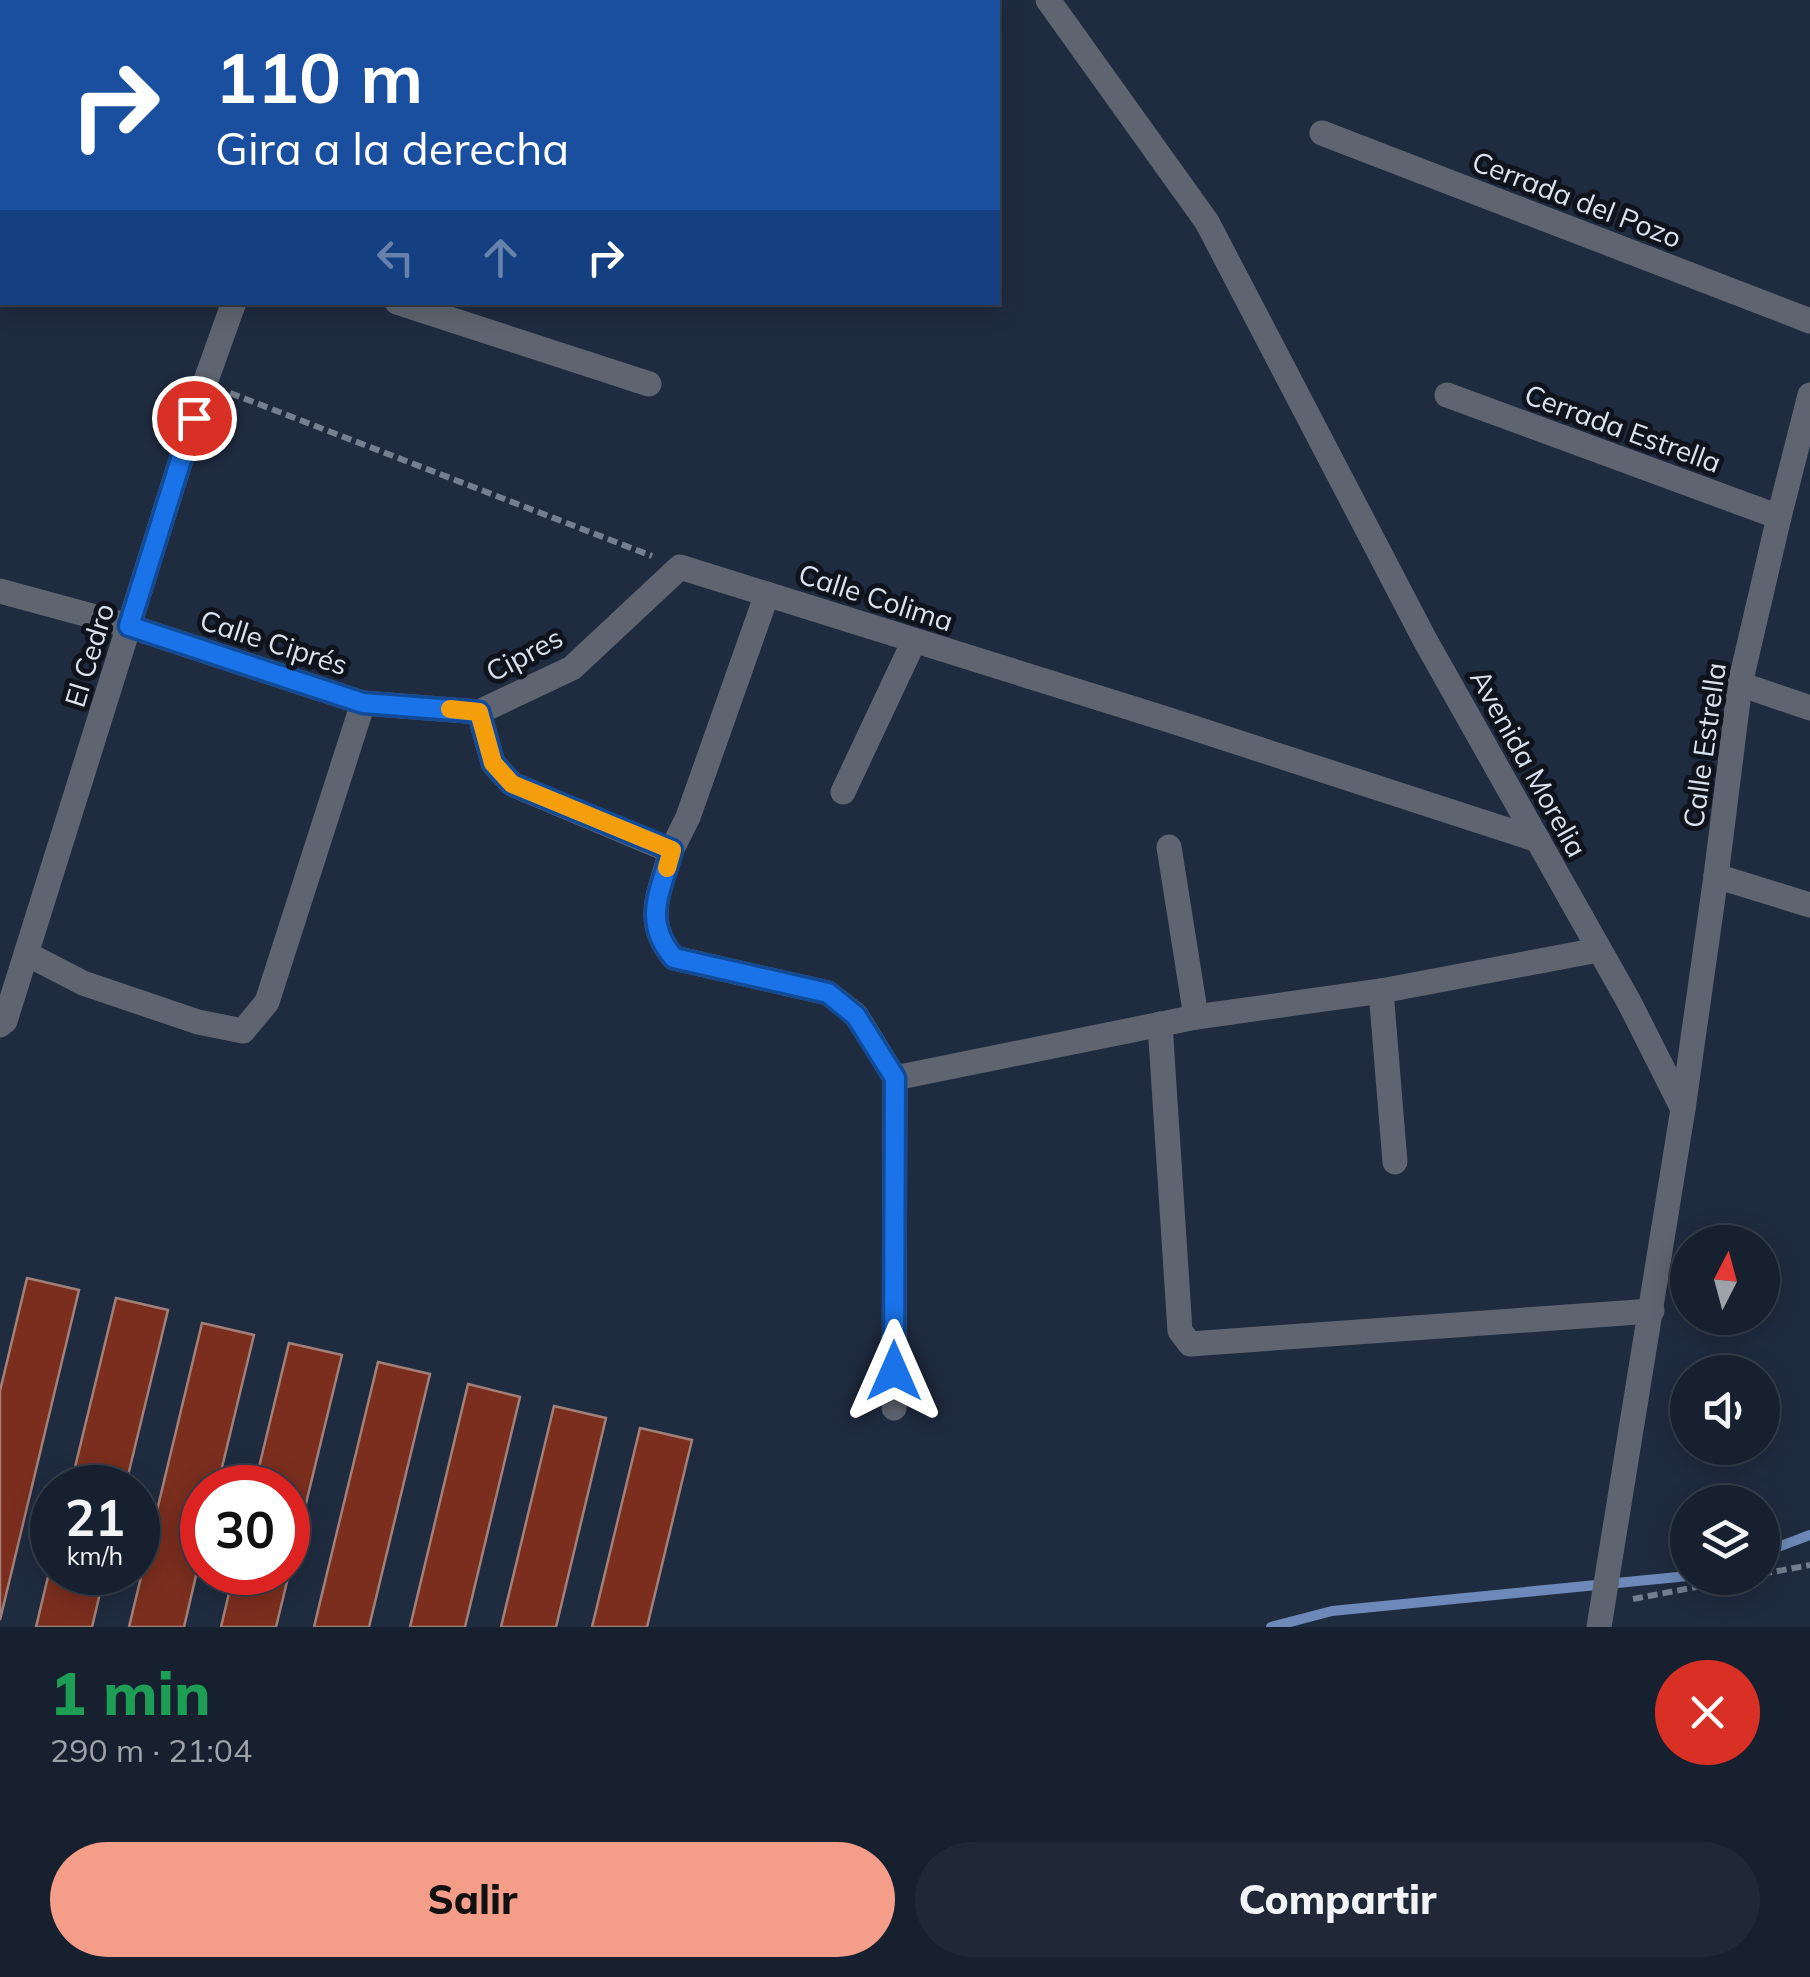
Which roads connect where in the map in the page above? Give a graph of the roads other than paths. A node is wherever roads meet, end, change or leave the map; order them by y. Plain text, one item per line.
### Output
1 (1048, 0) edge
2 (1322, 133) dead end
3 (233, 305) edge
4 (406, 305) edge
5 (1810, 321) edge
6 (649, 384) dead end
7 (1448, 395) dead end
8 (1810, 395) edge
9 (1778, 517) junction
10 (680, 567) joint
11 (0, 591) edge
12 (767, 594) junction
13 (129, 626) junction
14 (914, 641) junction
15 (1740, 684) junction
16 (363, 703) junction
17 (1810, 708) edge
18 (479, 712) junction
19 (842, 792) dead end
20 (1538, 840) junction
21 (1169, 847) dead end
22 (672, 850) junction
23 (1716, 876) junction
24 (1810, 905) edge
25 (1598, 950) junction
26 (27, 954) junction
27 (1381, 991) junction
28 (1196, 1017) junction
29 (1160, 1024) junction
30 (0, 1025) edge
31 (895, 1078) junction
32 (1683, 1109) junction
33 (1395, 1162) dead end
34 (1652, 1311) junction
35 (894, 1408) dead end
36 (1602, 1611) edge

1 - 20 street, Avenida Morelia
2 - 5 street, Cerrada del Pozo
3 - 13 street, El Cedro
4 - 6 street
7 - 9 street, Cerrada Estrella
8 - 9 street, Calle Estrella
9 - 15 street, Calle Estrella
10 - 12 street, Calle Colima
10 - 18 street, Cipres
11 - 13 street, Calle Ciprés
12 - 14 street, Calle Colima
12 - 22 street
13 - 16 street, Calle Ciprés
13 - 26 street, El Cedro
14 - 19 street
14 - 20 street, Calle Colima
15 - 17 street
15 - 23 street, Calle Estrella
16 - 18 street, Cipres
16 - 26 street, Calle Ciprés
18 - 22 street
20 - 25 street, Avenida Morelia
21 - 28 street
22 - 31 street
23 - 24 street
23 - 32 street, Calle Estrella
25 - 27 street
25 - 32 street, Avenida Morelia
26 - 30 street, El Cedro
27 - 28 street
27 - 33 street
28 - 29 street
29 - 31 street
29 - 34 street
31 - 35 street
32 - 34 street
34 - 36 street

